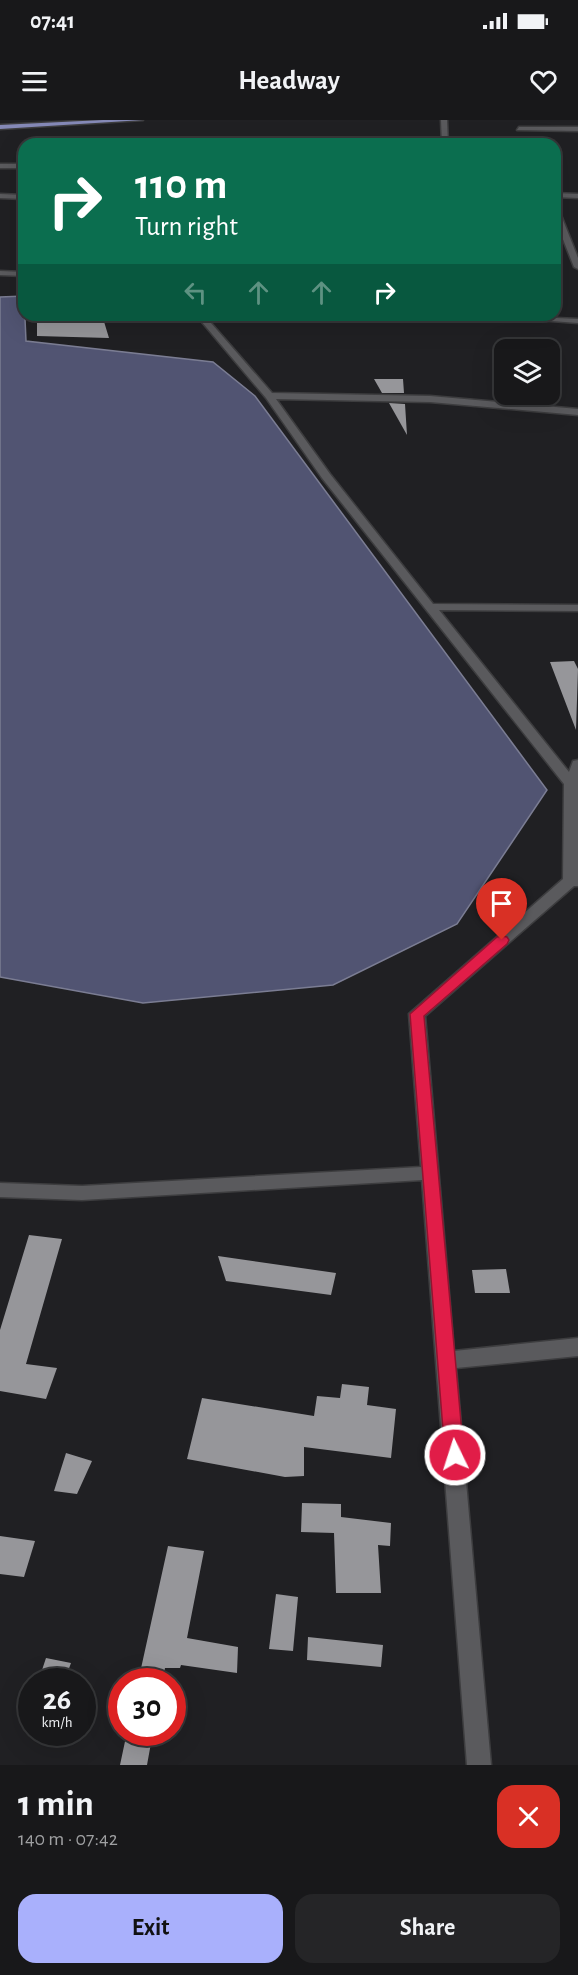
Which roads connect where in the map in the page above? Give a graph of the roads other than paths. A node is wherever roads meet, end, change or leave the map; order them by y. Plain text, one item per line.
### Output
1 (49, 120) edge
2 (140, 120) edge
3 (444, 120) edge
4 (515, 120) edge
5 (0, 125) edge
6 (578, 129) edge
7 (445, 138) edge
8 (0, 166) edge
9 (18, 166) edge
10 (561, 195) edge
11 (0, 196) edge
12 (578, 196) edge
13 (18, 197) edge
14 (563, 230) edge
15 (578, 267) edge
16 (0, 273) edge
17 (18, 274) edge
18 (561, 320) edge
19 (205, 321) edge
20 (578, 321) edge
21 (269, 396) junction
22 (578, 412) edge
23 (429, 607) junction
24 (578, 608) edge
25 (578, 764) edge
26 (571, 784) junction
27 (574, 881) edge
28 (431, 1173) junction
29 (0, 1190) edge
30 (578, 1347) edge
31 (447, 1360) junction
32 (479, 1765) edge

1 - 5 main road
2 - 5 main road
3 - 7 street
4 - 6 street
8 - 9 street
10 - 12 street
11 - 13 street
14 - 15 street
16 - 17 street
18 - 20 street
19 - 21 street
21 - 22 street
21 - 23 street
23 - 24 street
23 - 26 street
25 - 26 street
26 - 27 street
27 - 28 street
28 - 29 street
28 - 31 street
30 - 31 street
31 - 32 street

